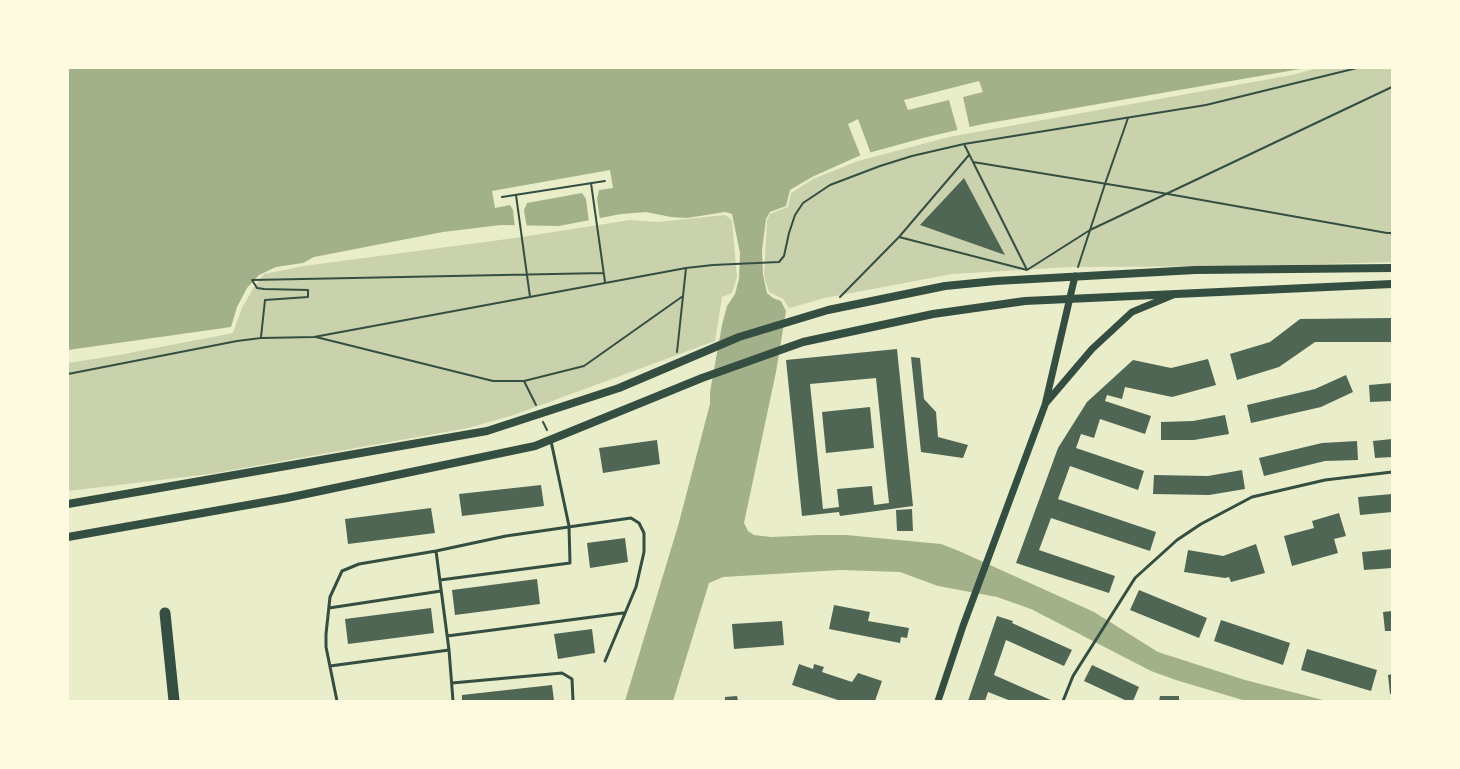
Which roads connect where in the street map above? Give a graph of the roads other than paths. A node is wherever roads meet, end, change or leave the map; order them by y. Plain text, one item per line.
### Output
1 (1392, 268) edge
2 (1075, 276) junction
3 (1392, 284) edge
4 (1175, 294) junction
5 (1070, 298) junction
6 (1045, 405) junction
7 (550, 439) junction
8 (1392, 472) edge
9 (68, 504) edge
10 (569, 526) junction
11 (68, 537) edge
12 (436, 551) junction
13 (440, 580) junction
14 (441, 591) junction
15 (329, 608) junction
16 (165, 613) dead end
17 (624, 613) junction
18 (447, 636) junction
19 (449, 650) junction
20 (605, 660) dead end
21 (330, 666) junction
22 (452, 683) junction
23 (174, 701) edge
24 (337, 701) edge
25 (453, 701) edge
26 (573, 701) edge
27 (938, 701) edge
28 (1063, 701) edge

1 - 2 main road
2 - 5 street
2 - 9 main road
3 - 4 main road
4 - 5 main road
4 - 6 street
5 - 6 street
5 - 7 main road
6 - 27 street
7 - 10 lane
7 - 11 main road
8 - 28 lane
10 - 12 lane
10 - 13 lane
10 - 17 lane
12 - 13 lane
12 - 15 lane
13 - 14 lane
14 - 15 lane
14 - 18 lane
15 - 21 lane
16 - 23 highway
17 - 18 lane
17 - 20 lane
18 - 19 lane
19 - 21 lane
19 - 22 lane
21 - 24 lane
22 - 25 lane
22 - 26 lane

